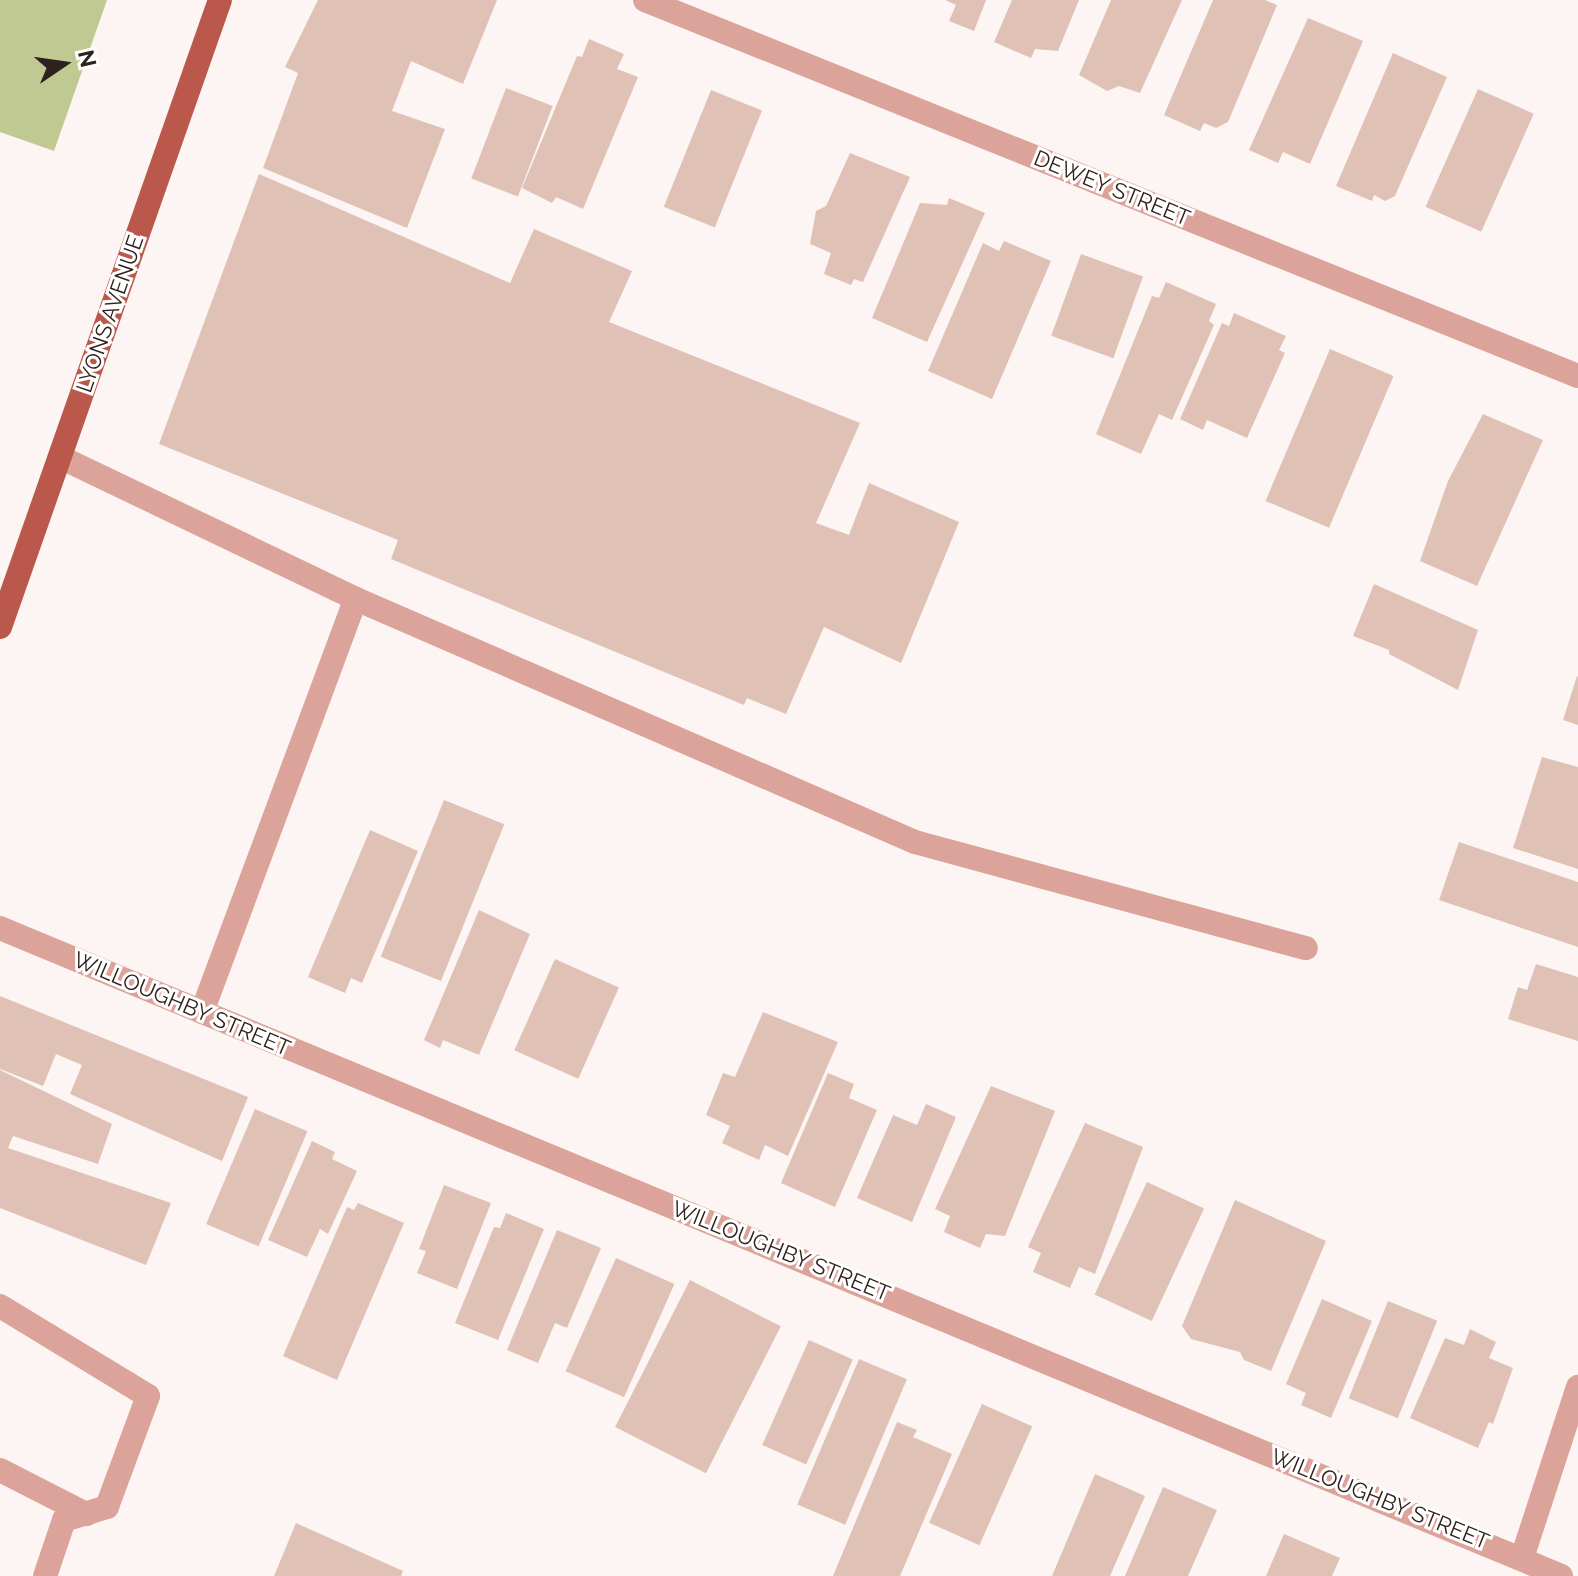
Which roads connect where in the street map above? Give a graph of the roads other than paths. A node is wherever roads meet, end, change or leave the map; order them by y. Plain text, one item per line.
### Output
1 (220, 0) edge
2 (645, 0) edge
3 (1578, 376) edge
4 (60, 457) junction
5 (356, 599) junction
6 (0, 627) edge
7 (0, 928) edge
8 (1306, 948) dead end
9 (202, 1012) junction
10 (0, 1306) edge
11 (1578, 1387) edge
12 (0, 1470) edge
13 (86, 1514) junction
14 (1522, 1558) junction
15 (45, 1576) edge
16 (1561, 1576) edge

1 - 4 main road, LYONS AVENUE
2 - 3 street, DEWEY STREET
4 - 5 street
4 - 6 main road, LYONS AVENUE
5 - 8 street
5 - 9 street
7 - 9 street, WILLOUGHBY STREET
9 - 14 street, WILLOUGHBY STREET
10 - 13 street
11 - 14 street
12 - 13 street
13 - 15 street
14 - 16 street, WILLOUGHBY STREET

